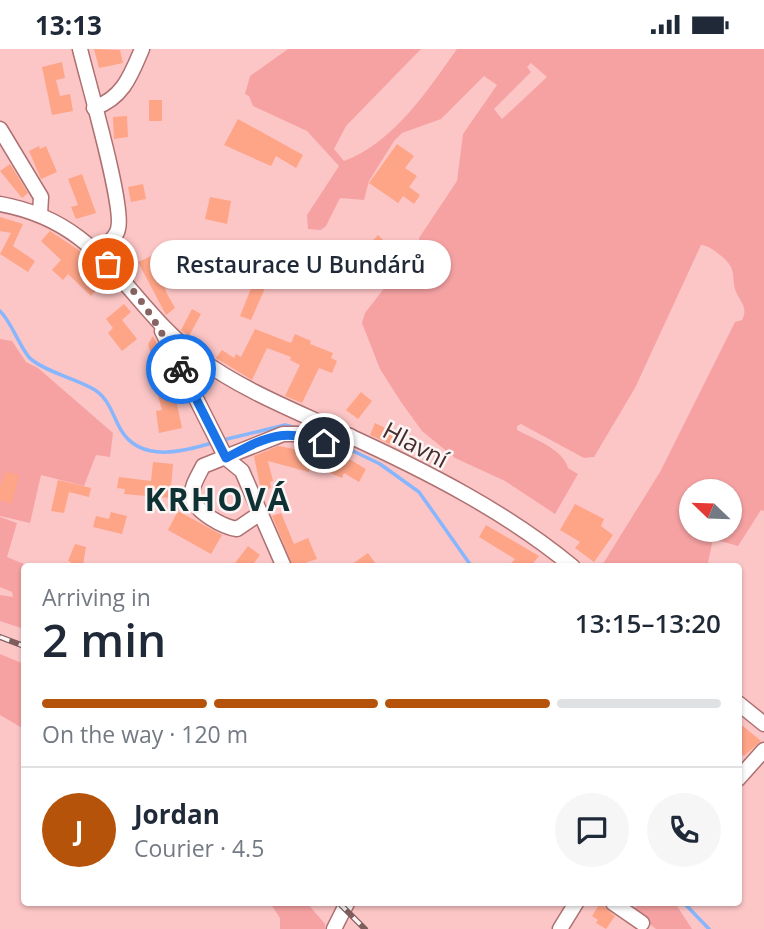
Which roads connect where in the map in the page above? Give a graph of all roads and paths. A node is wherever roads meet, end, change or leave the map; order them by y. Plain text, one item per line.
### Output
1 (80, 49) edge
2 (142, 49) edge
3 (94, 108) junction
4 (0, 129) edge
5 (0, 204) edge
6 (40, 214) junction
7 (96, 253) junction
8 (158, 324) junction
9 (347, 443) junction
10 (221, 448) junction
11 (259, 514) junction
12 (282, 563) edge
13 (568, 563) edge
14 (742, 706) edge
15 (764, 725) edge
16 (764, 750) edge
17 (742, 775) edge
18 (346, 906) edge
19 (574, 906) edge
20 (617, 906) edge
21 (642, 923) dead end
22 (334, 929) edge
23 (560, 929) edge

1 - 3 street
2 - 3 street
3 - 7 street
4 - 6 street
5 - 6 street, Hlavní
6 - 7 street, Hlavní
7 - 8 street, Hlavní
8 - 9 street, Hlavní
8 - 10 street
9 - 10 street
9 - 13 street, Hlavní
10 - 11 street
10 - 11 street
11 - 12 street
14 - 15 street
16 - 17 street
18 - 22 street
19 - 23 street
20 - 21 street

